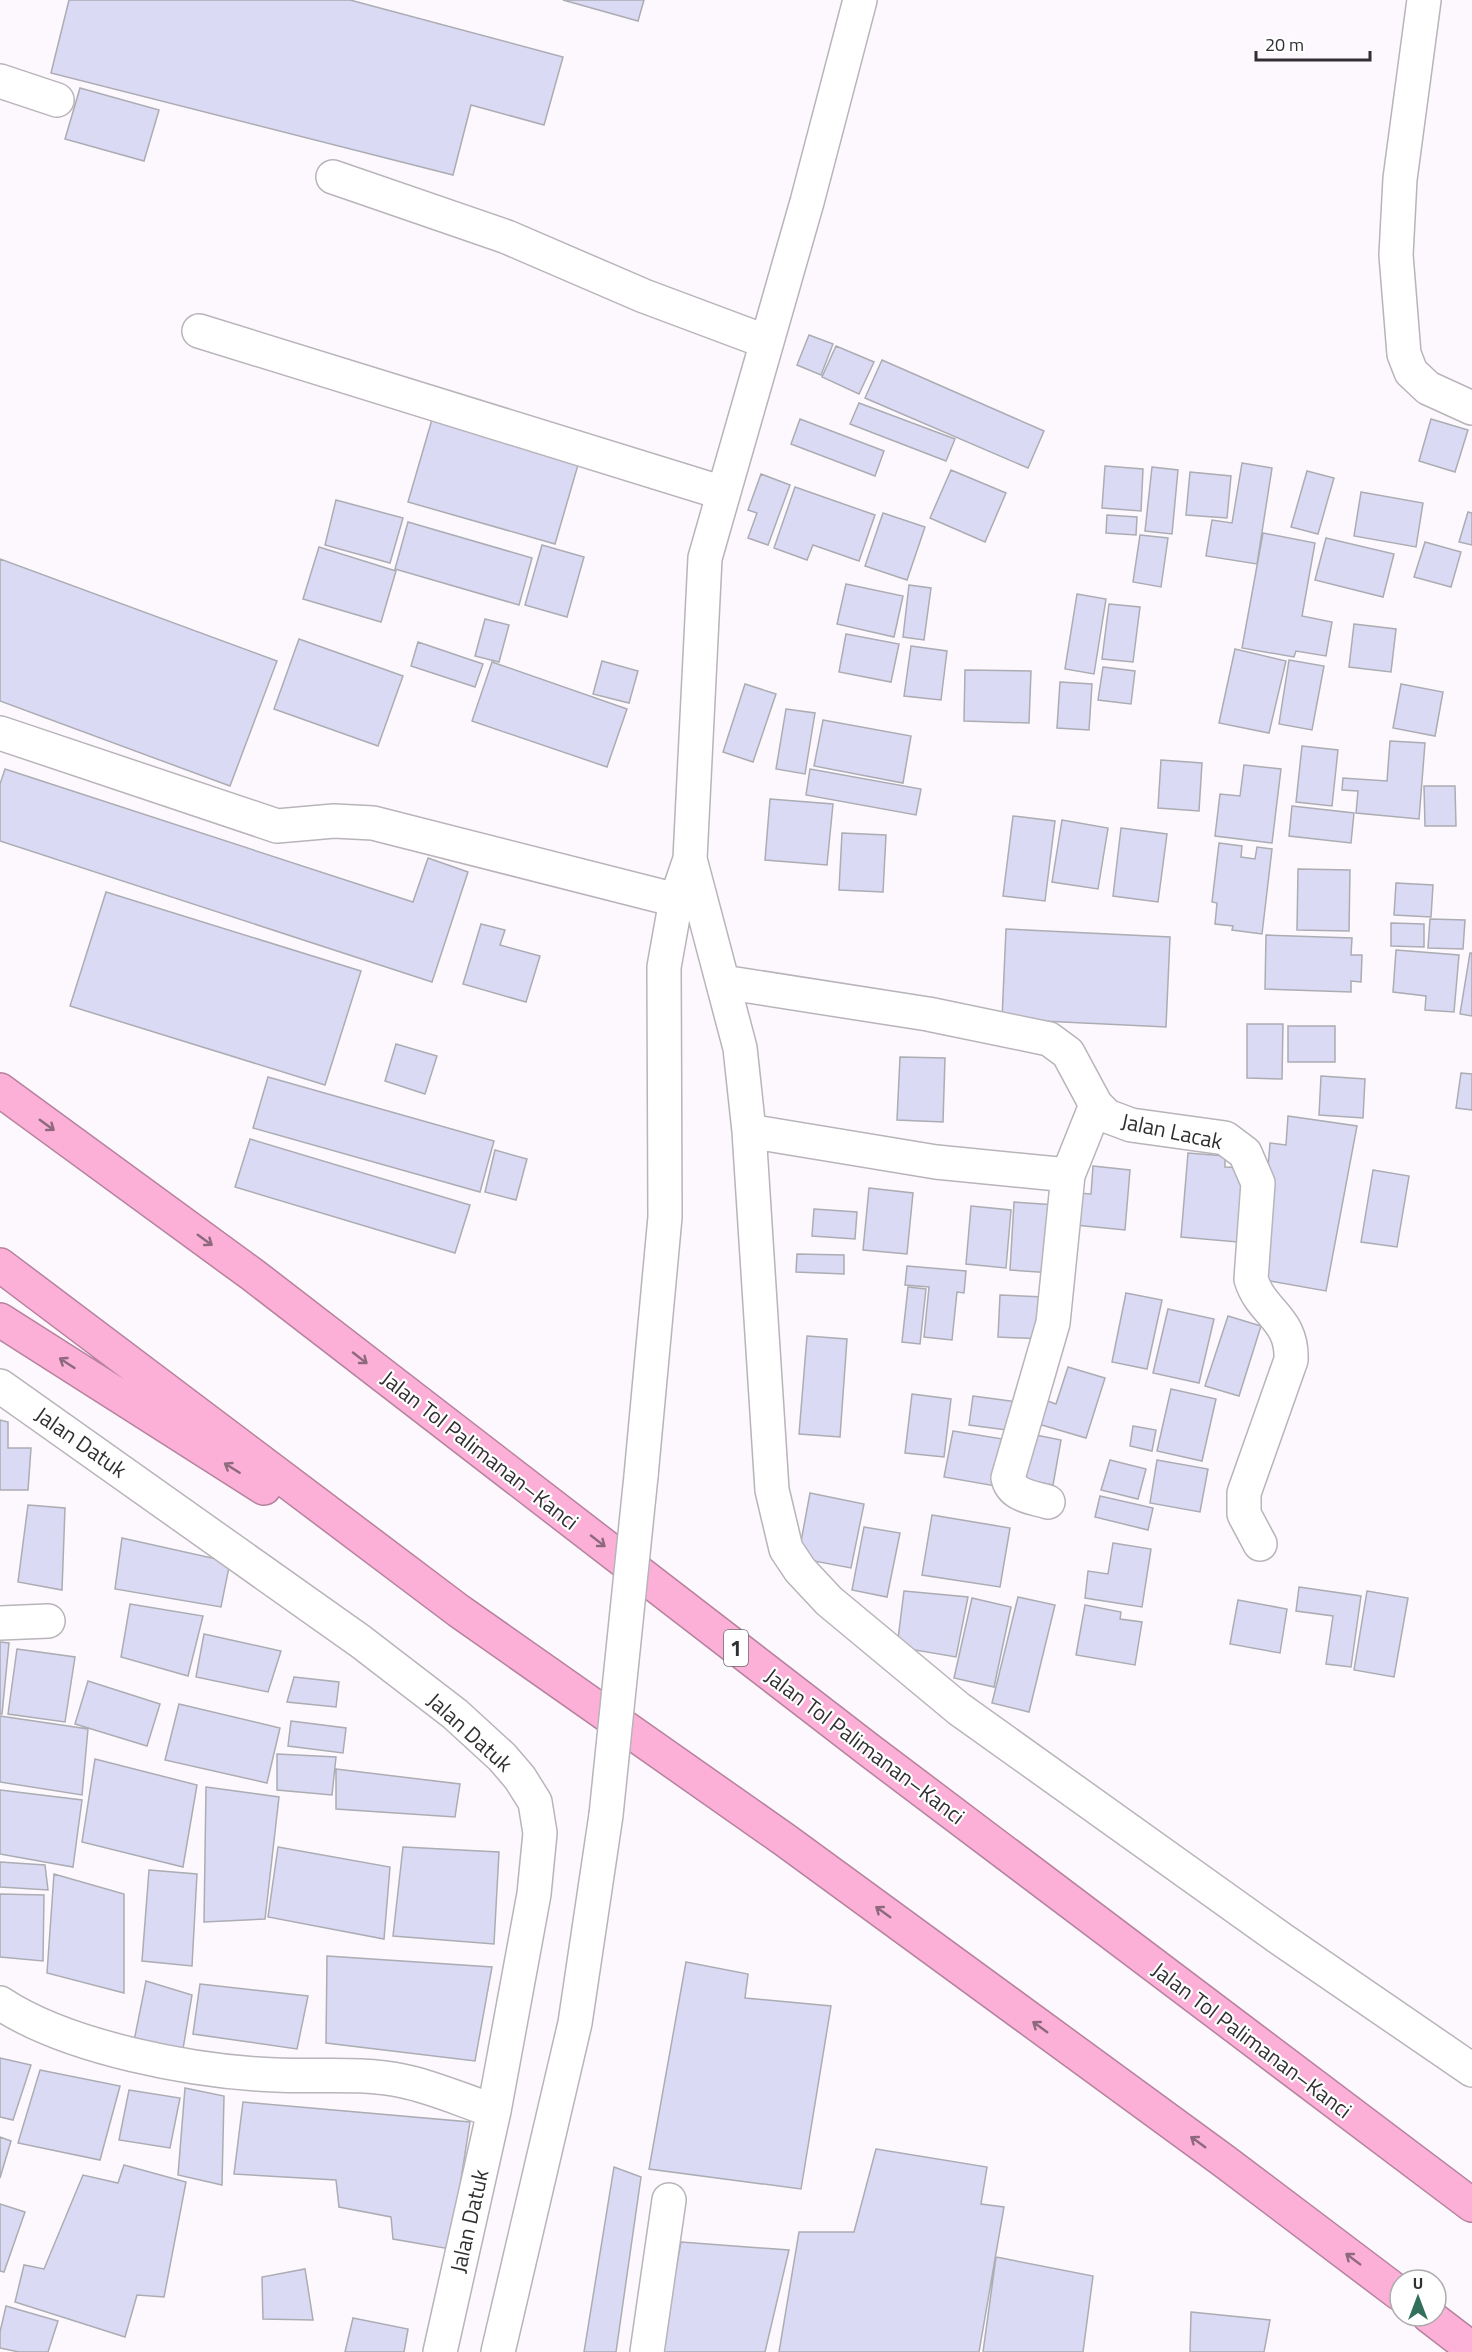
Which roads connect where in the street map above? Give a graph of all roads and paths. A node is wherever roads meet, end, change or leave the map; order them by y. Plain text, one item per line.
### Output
1 (860, 0) edge
2 (1424, 0) edge
3 (0, 81) edge
4 (57, 100) dead end
5 (333, 177) dead end
6 (199, 331) dead end
7 (766, 342) junction
8 (1472, 408) edge
9 (723, 493) junction
10 (0, 733) edge
11 (690, 859) junction
12 (676, 900) junction
13 (723, 982) junction
14 (0, 1090) edge
15 (1096, 1105) junction
16 (749, 1131) junction
17 (1068, 1175) junction
18 (0, 1265) edge
19 (0, 1320) edge
20 (0, 1386) edge
21 (1048, 1502) dead end
22 (1260, 1544) dead end
23 (459, 1611) junction
24 (48, 1621) dead end
25 (0, 1623) edge
26 (0, 2003) edge
27 (1472, 2070) edge
28 (494, 2112) junction
29 (669, 2200) dead end
30 (1472, 2205) edge
31 (1388, 2285) edge
32 (1445, 2328) edge
33 (1472, 2349) edge
34 (440, 2352) edge
35 (498, 2352) edge
36 (647, 2352) edge

1 - 7 street
2 - 8 street
3 - 4 street
5 - 7 street
6 - 9 street
7 - 9 street
9 - 11 street
10 - 12 street
11 - 12 street
11 - 13 street
12 - 35 street, bridge
13 - 15 street, Jalan Lacak
13 - 16 street
14 -> 30 highway, Jalan Tol Palimanan–Kanci / 1
15 - 17 street
15 - 22 street, Jalan Lacak
16 - 17 street
16 - 27 street
17 - 21 street
18 - 23 highway
23 -> 19 highway
20 - 28 street, Jalan Datuk
31 -> 23 highway
24 - 25 street
26 - 28 street
28 - 34 street, Jalan Datuk
29 - 36 street
32 - 33 highway

